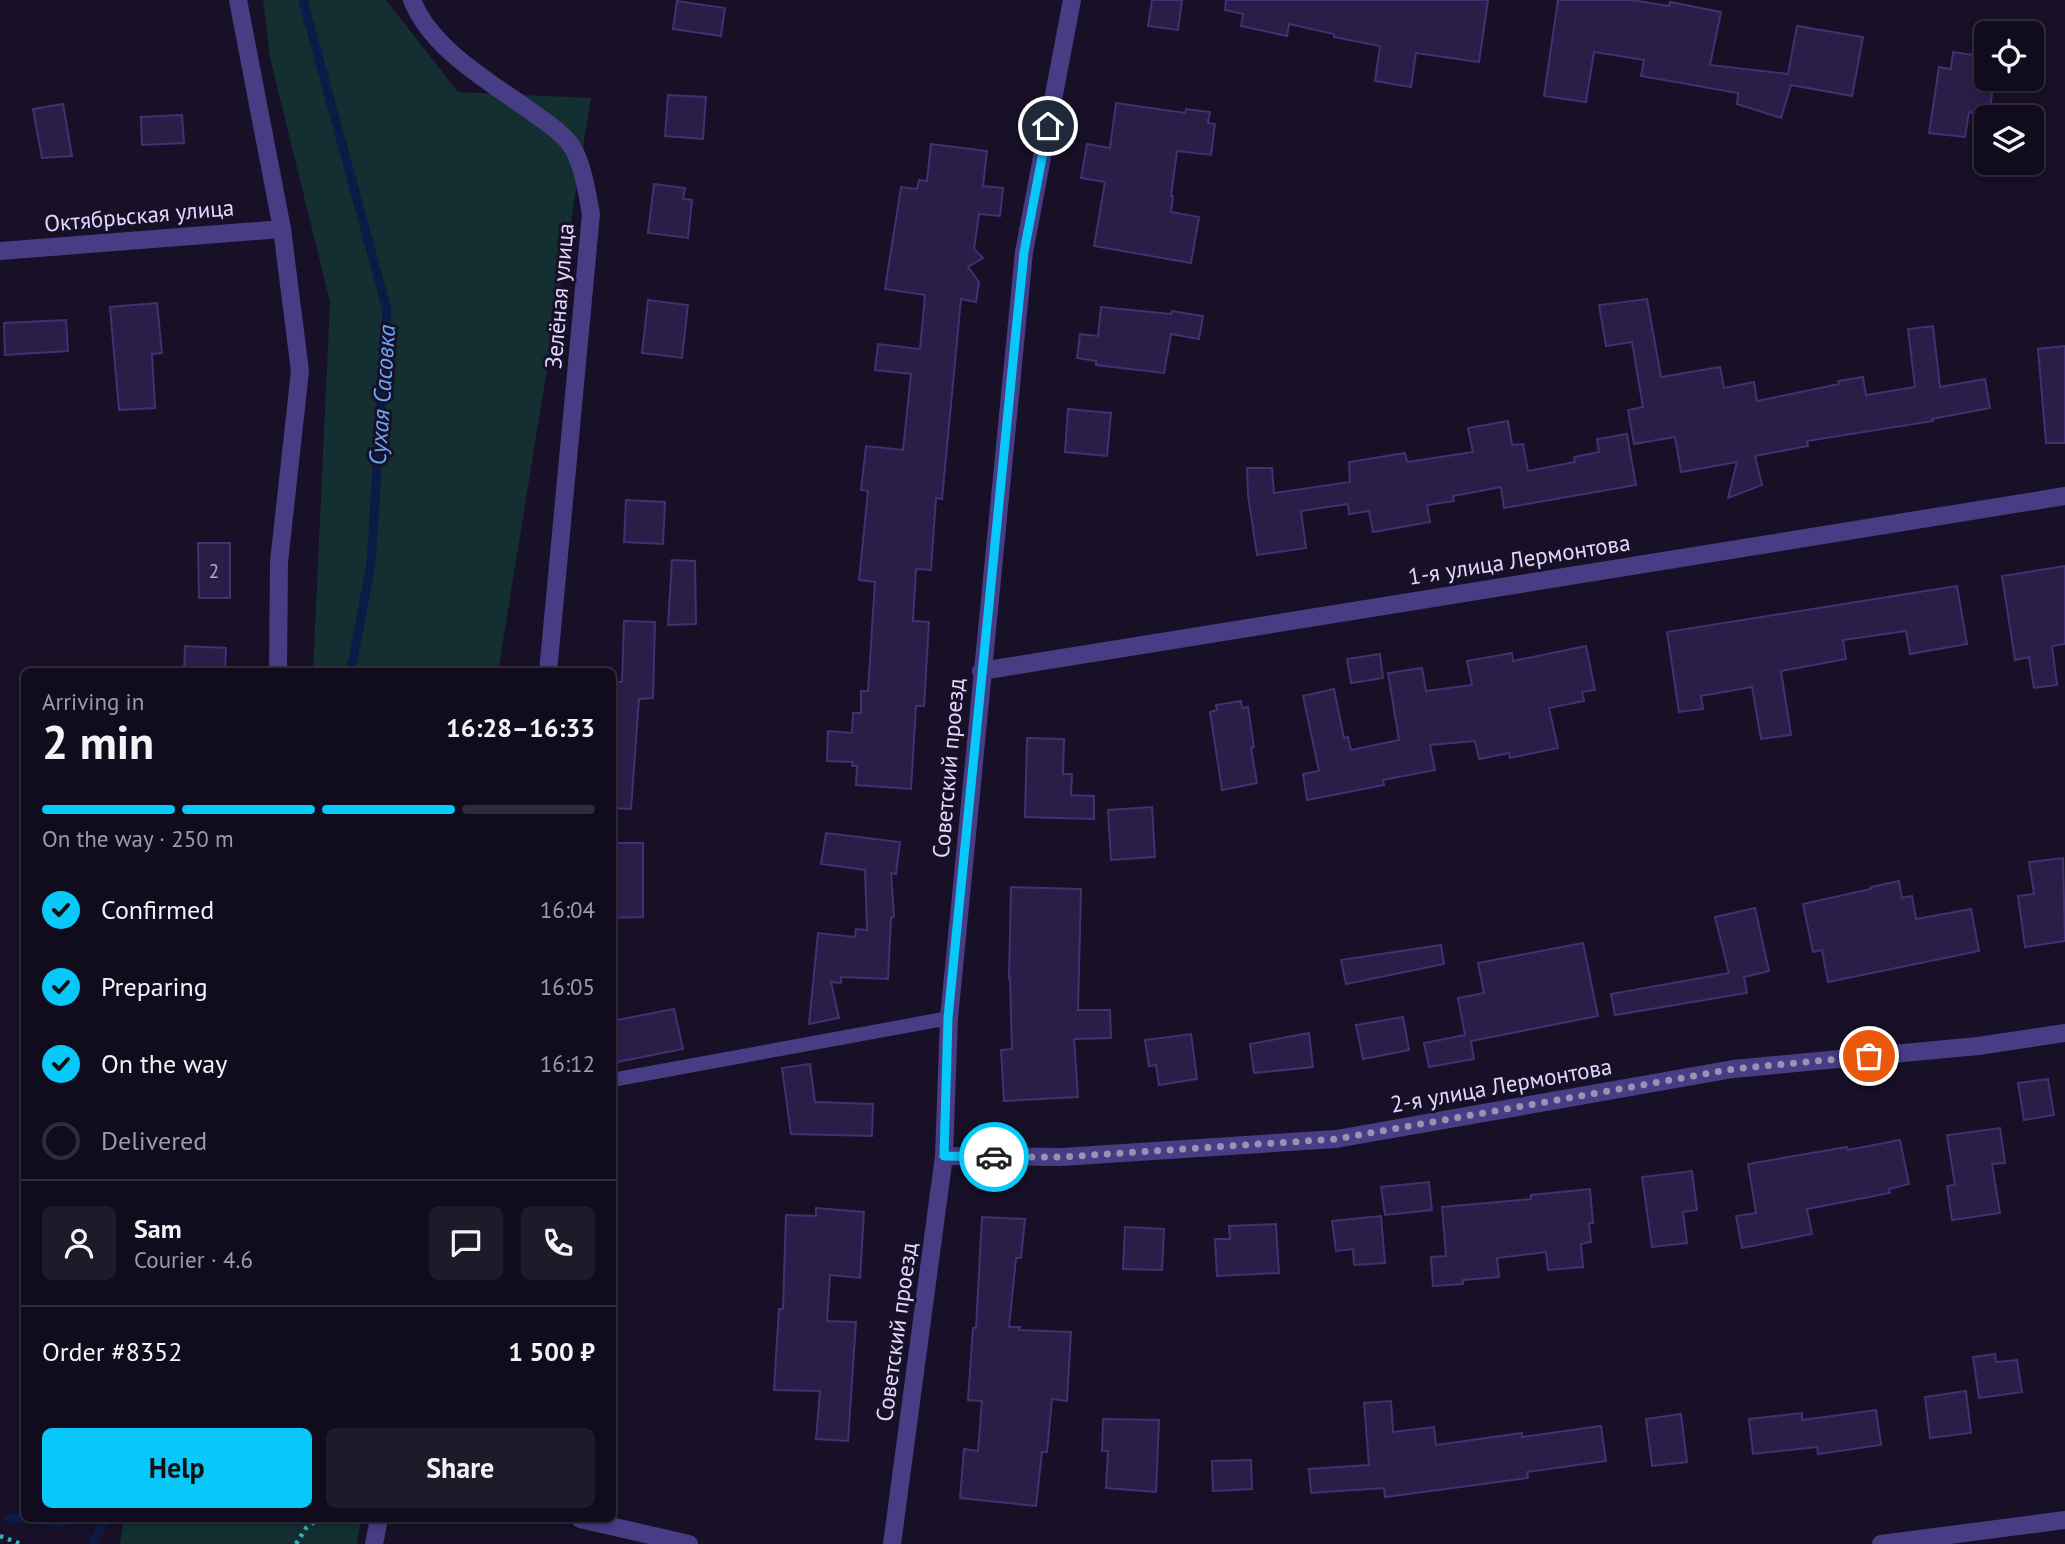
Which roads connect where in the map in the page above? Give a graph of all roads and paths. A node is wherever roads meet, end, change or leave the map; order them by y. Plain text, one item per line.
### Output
1 (238, 0) edge
2 (412, 0) edge
3 (1072, 0) edge
4 (282, 229) junction
5 (0, 251) edge
6 (2065, 496) edge
7 (278, 668) edge
8 (548, 668) edge
9 (981, 671) junction
10 (948, 1018) junction
11 (2065, 1033) edge
12 (616, 1079) edge
13 (944, 1156) junction
14 (2065, 1520) edge
15 (314, 1522) edge
16 (378, 1522) edge
17 (593, 1522) edge
18 (0, 1536) edge
19 (21, 1544) edge
20 (296, 1544) edge
21 (374, 1544) edge
22 (689, 1544) edge
23 (892, 1544) edge
24 (1881, 1544) edge

1 - 4 street
2 - 8 street, Зелёная улица
3 - 9 street, Советский проезд
4 - 5 street, Октябрьская улица
4 - 7 street
6 - 9 street, 1-я улица Лермонтова
9 - 10 street, Советский проезд
10 - 12 lane
10 - 13 street, Советский проезд
11 - 13 street, 2-я улица Лермонтова
13 - 23 street, Советский проезд
14 - 24 street
15 - 20 path
16 - 21 street
17 - 22 street
18 - 19 path

